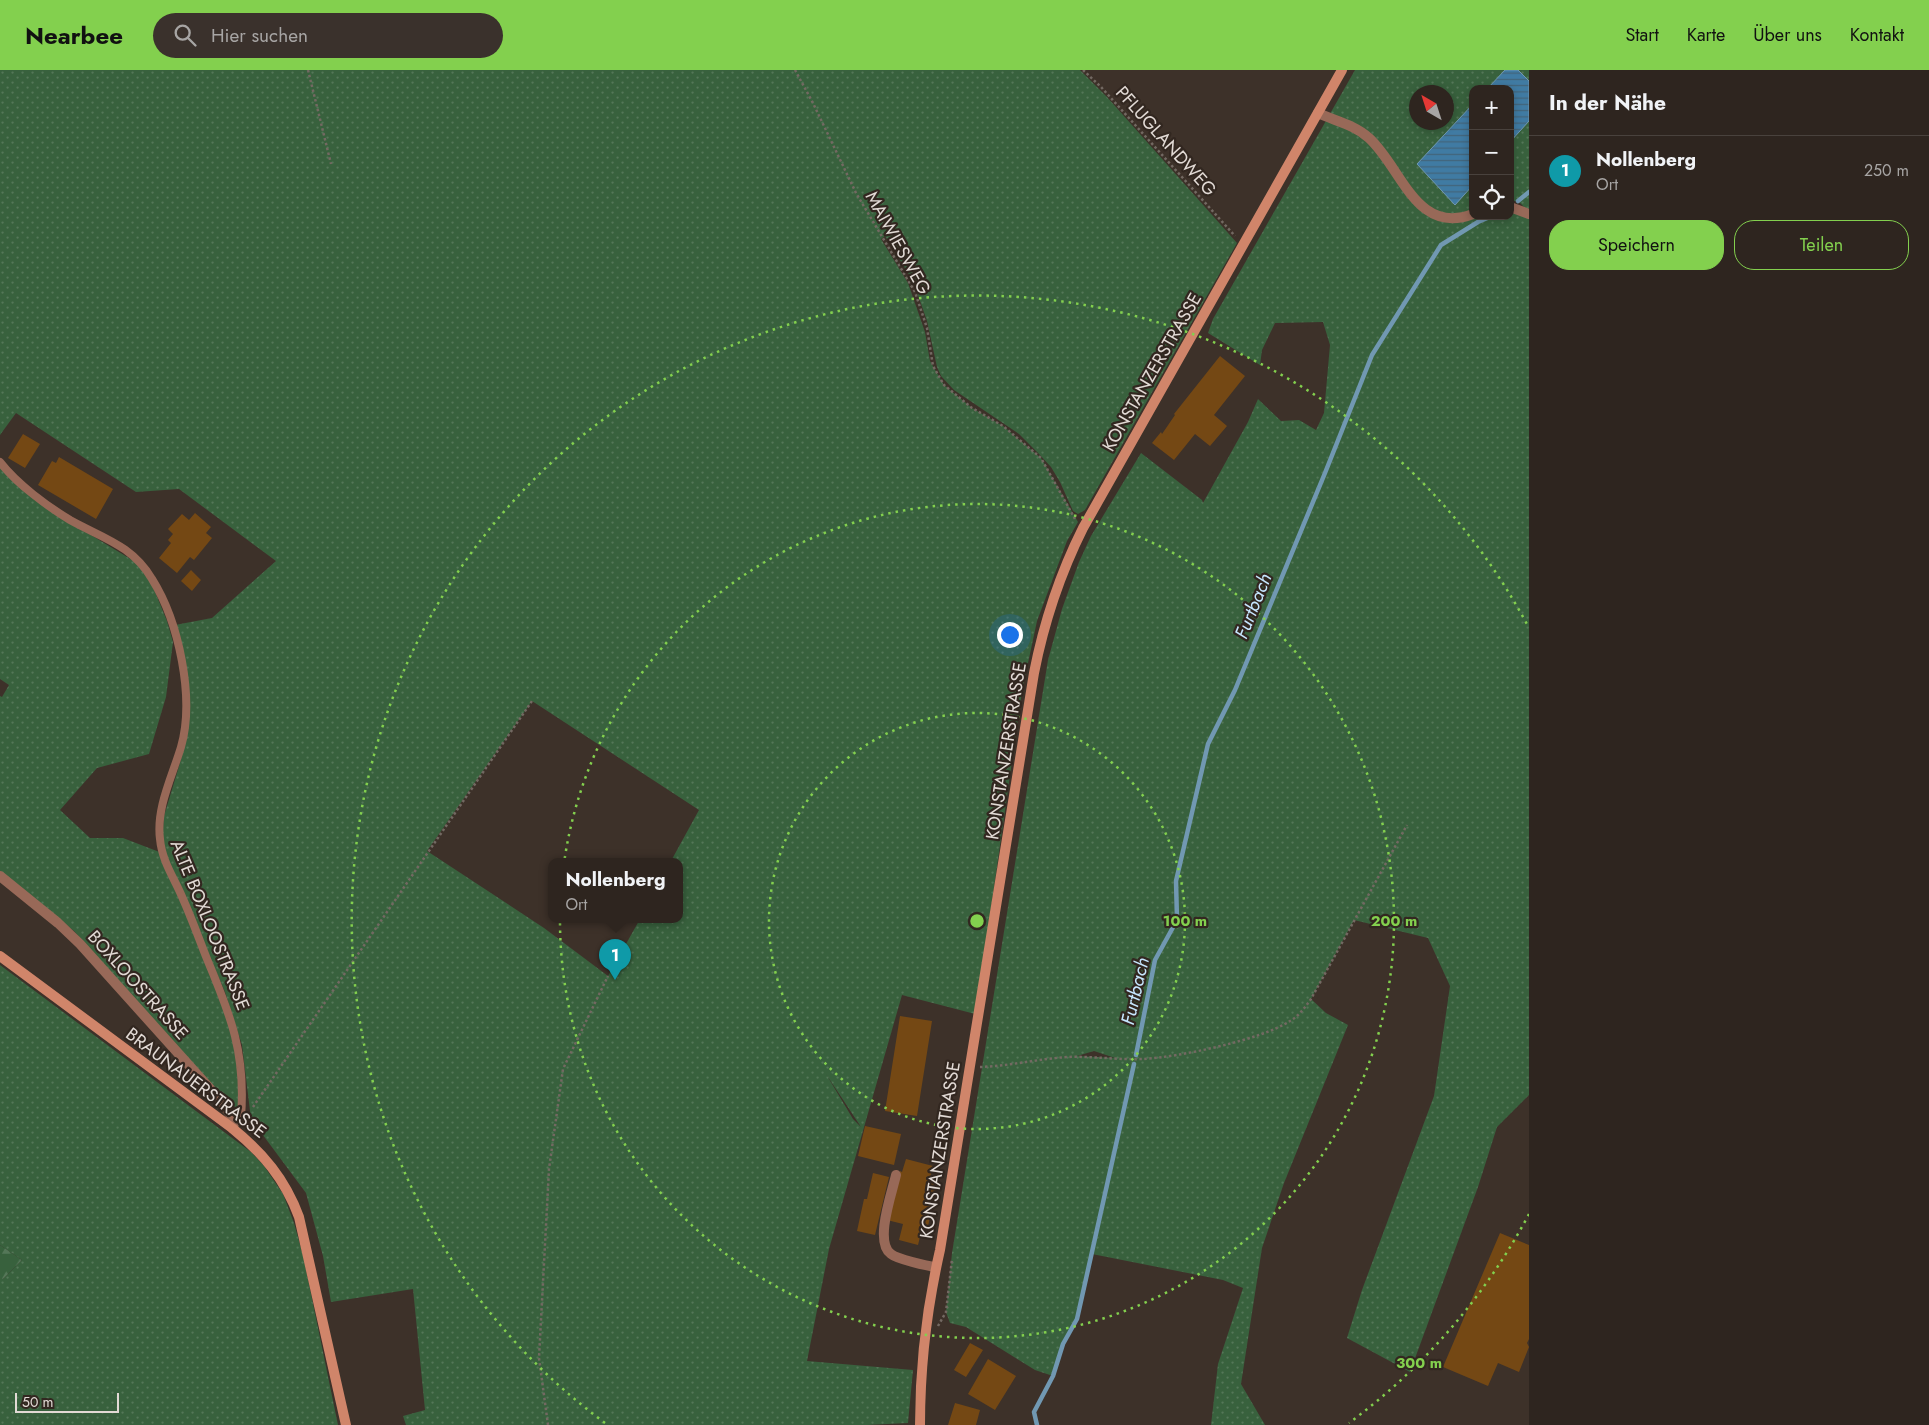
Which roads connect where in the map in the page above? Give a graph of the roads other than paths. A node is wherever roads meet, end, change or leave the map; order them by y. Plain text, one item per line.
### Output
1 (1342, 70) edge
2 (1318, 113) junction
3 (1514, 208) edge
4 (1529, 214) edge
5 (1469, 215) edge
6 (0, 462) edge
7 (0, 876) edge
8 (0, 956) edge
9 (234, 1125) junction
10 (896, 1175) dead end
11 (936, 1268) junction
12 (346, 1425) edge
13 (920, 1425) edge

1 - 2 main road, KONSTANZERSTRASSE
2 - 5 street
2 - 11 main road, KONSTANZERSTRASSE
3 - 4 street
6 - 9 lane, ALTE BOXLOOSTRASSE
7 - 9 street, BOXLOOSTRASSE
8 - 9 main road, BRAUNAUERSTRASSE
9 - 12 main road, BRAUNAUERSTRASSE
10 - 11 street, KONSTANZERSTRASSE
11 - 13 main road, KONSTANZERSTRASSE

